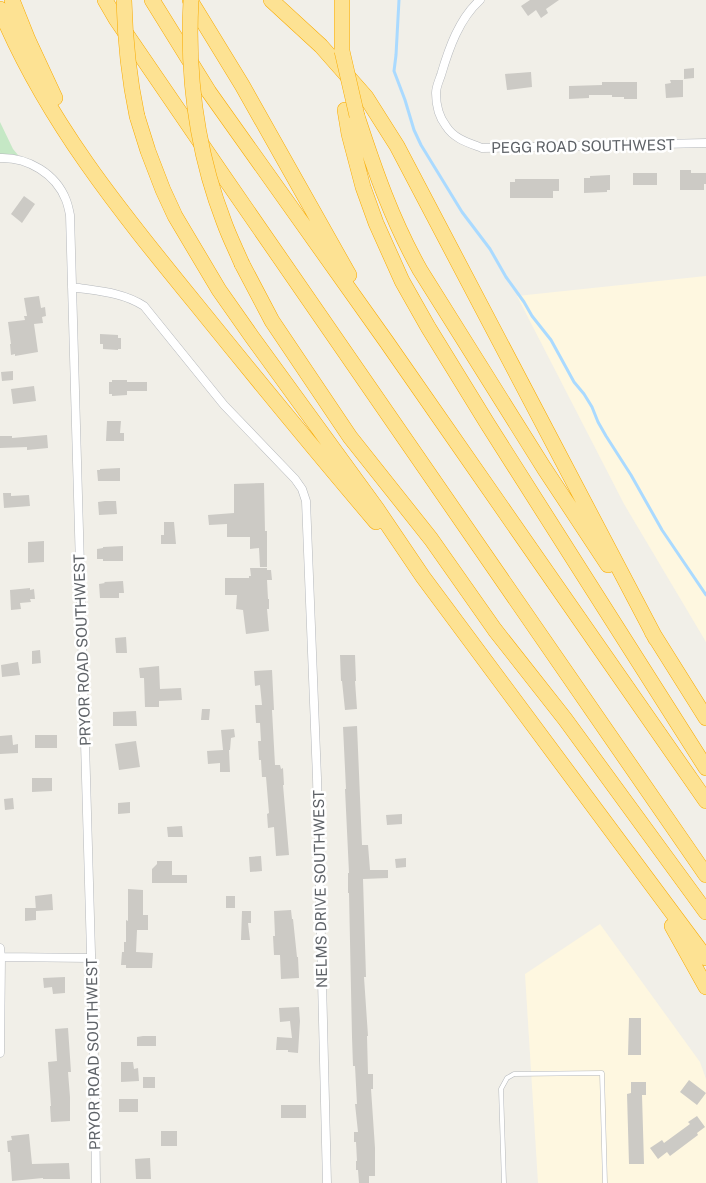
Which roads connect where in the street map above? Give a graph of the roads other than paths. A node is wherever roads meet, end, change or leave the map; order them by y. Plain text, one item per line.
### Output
1 (12, 0) edge
2 (105, 0) edge
3 (124, 0) edge
4 (152, 0) edge
5 (191, 0) edge
6 (270, 0) edge
7 (342, 0) edge
8 (480, 0) edge
9 (0, 9) edge
10 (351, 113) junction
11 (706, 143) edge
12 (0, 158) edge
13 (114, 201) junction
14 (72, 287) junction
15 (386, 342) junction
16 (423, 578) junction
17 (656, 639) junction
18 (706, 718) edge
19 (706, 768) edge
20 (706, 801) edge
21 (627, 852) junction
22 (706, 875) edge
23 (706, 912) edge
24 (0, 948) edge
25 (1, 957) junction
26 (91, 958) junction
27 (706, 958) edge
28 (706, 987) edge
29 (0, 1053) edge
30 (96, 1183) edge
31 (327, 1183) edge
32 (504, 1183) edge
33 (605, 1183) edge

1 - 13 highway
2 - 22 highway
3 - 16 highway, bridge
4 - 15 highway
5 - 15 highway
5 - 23 highway, bridge
6 - 17 highway
7 - 10 highway, bridge
8 - 11 street, PEGG ROAD SOUTHWEST
9 - 13 highway
10 - 17 highway
10 - 19 highway
12 - 14 street, PRYOR ROAD SOUTHWEST
13 - 16 highway
14 - 26 street, PRYOR ROAD SOUTHWEST
14 - 31 street, NELMS DRIVE SOUTHWEST
15 - 20 highway
16 - 21 highway
17 - 18 highway
21 - 27 highway
21 - 28 highway
24 - 25 street
25 - 26 street
25 - 29 street
26 - 30 street, PRYOR ROAD SOUTHWEST
32 - 33 lane

